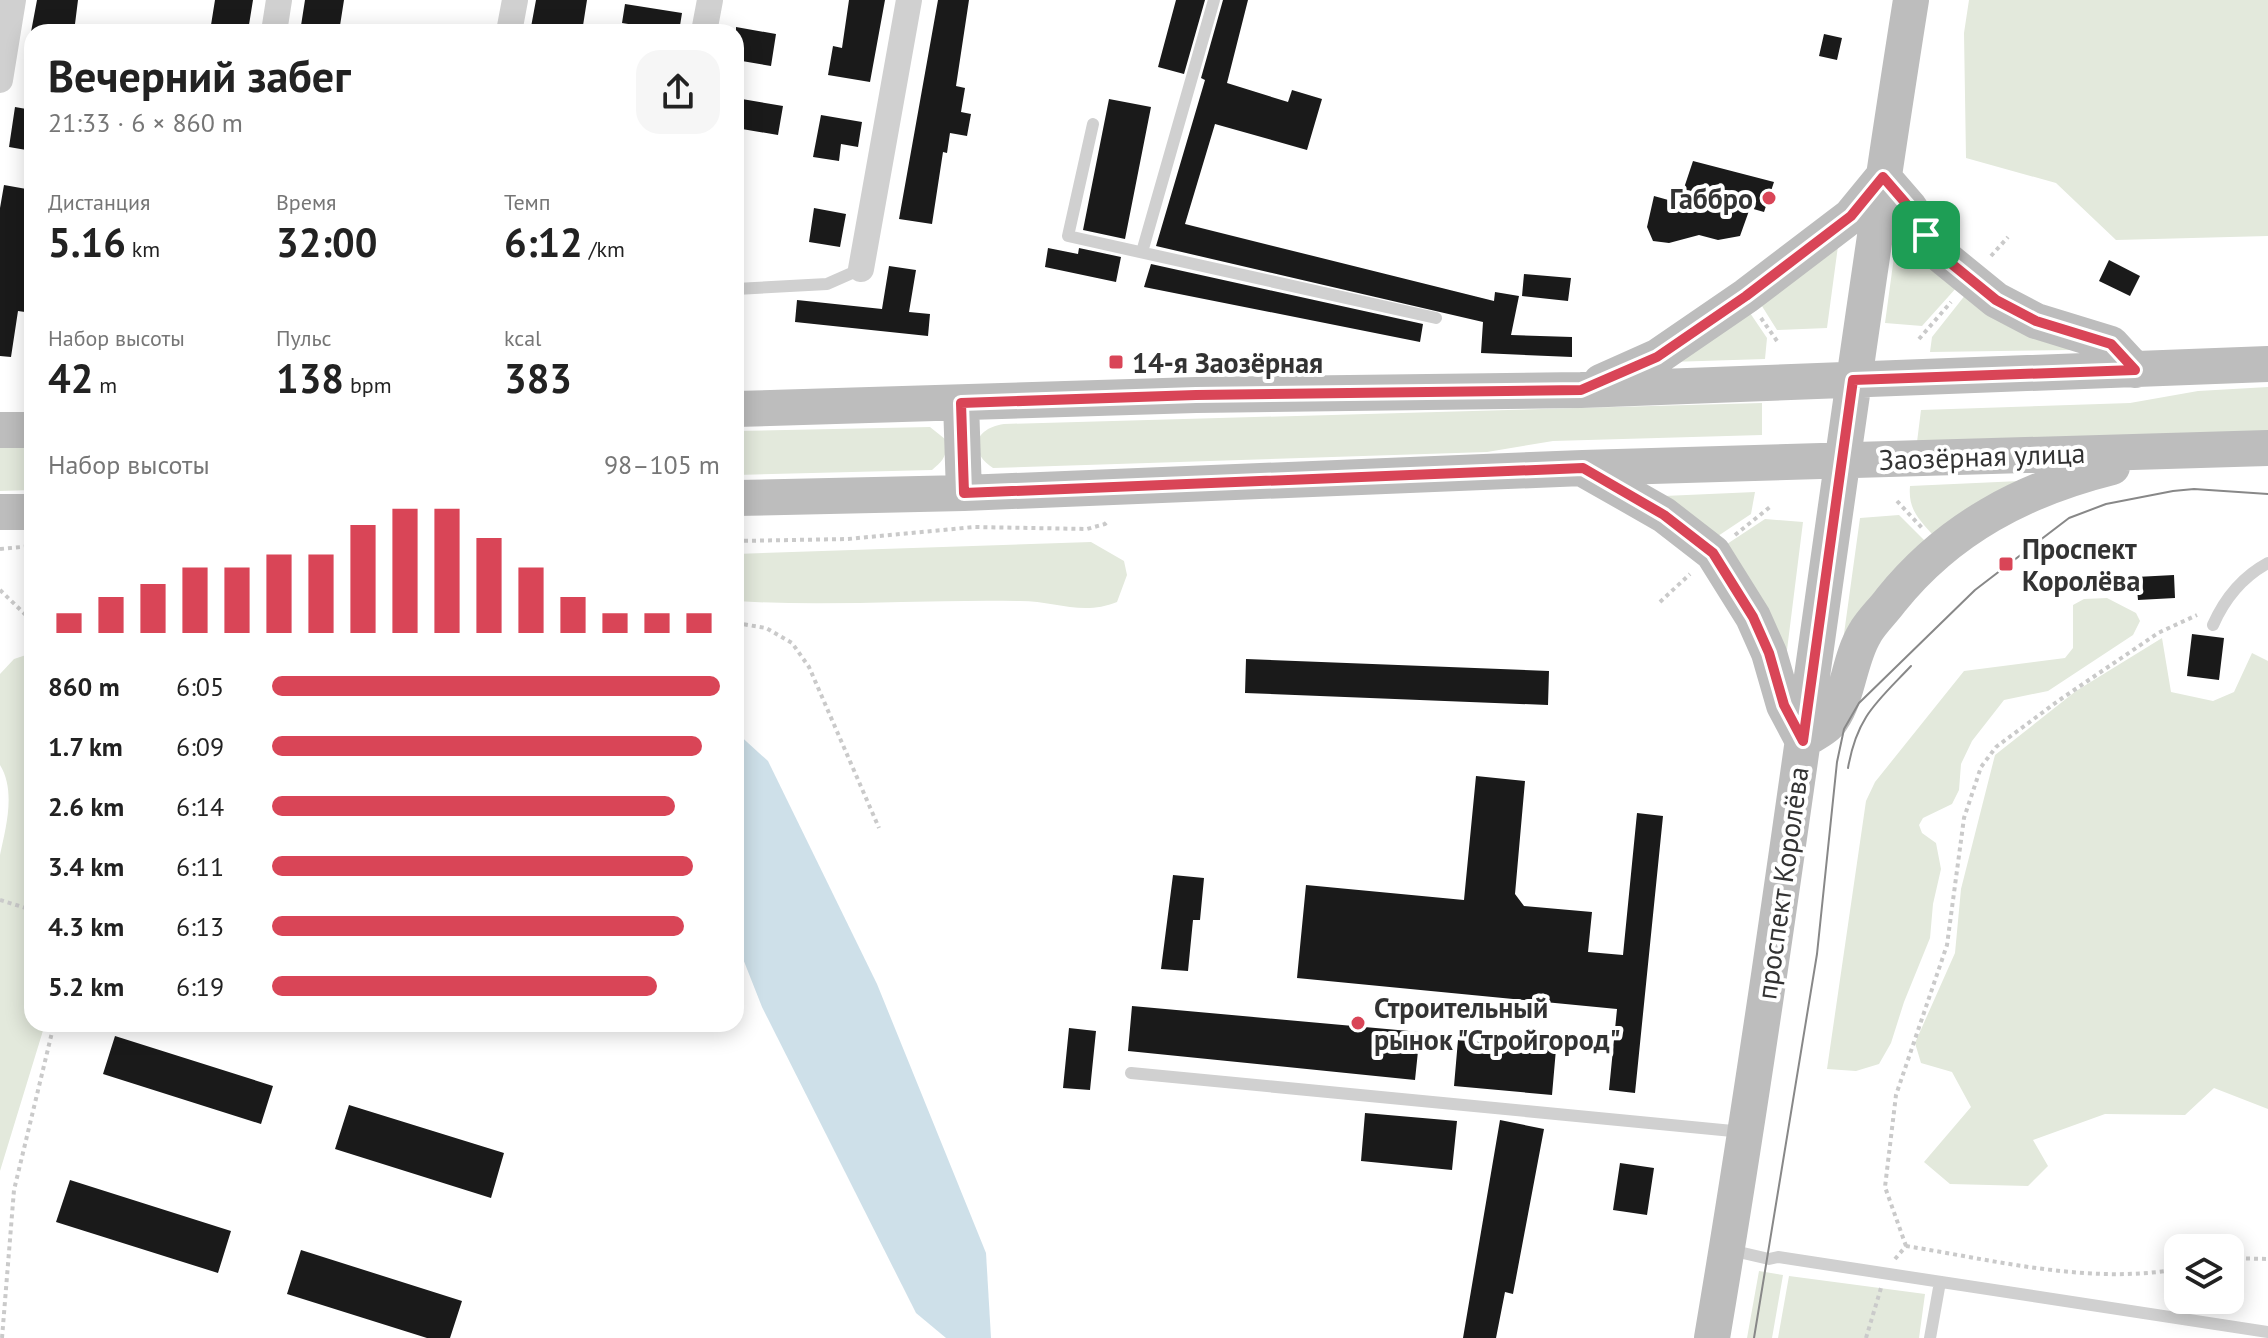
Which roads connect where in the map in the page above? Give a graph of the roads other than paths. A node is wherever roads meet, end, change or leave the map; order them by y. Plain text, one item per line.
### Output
1 (13, 0) edge
2 (279, 0) edge
3 (515, 0) edge
4 (710, 0) edge
5 (909, 0) edge
6 (1214, 0) edge
7 (1911, 0) edge
8 (275, 24) edge
9 (510, 24) edge
10 (706, 24) edge
11 (0, 80) edge
12 (1093, 124) dead end
13 (1883, 177) junction
14 (1142, 252) junction
15 (861, 269) joint
16 (744, 289) edge
17 (1436, 318) dead end
18 (2268, 364) edge
19 (2135, 370) junction
20 (1853, 380) junction
21 (1581, 390) junction
22 (961, 403) junction
23 (744, 409) edge
24 (0, 430) edge
25 (24, 430) edge
26 (2268, 448) edge
27 (2163, 450) junction
28 (1842, 460) junction
29 (1583, 468) junction
30 (964, 493) junction
31 (744, 498) edge
32 (0, 512) edge
33 (24, 512) edge
34 (2268, 563) edge
35 (2213, 625) dead end
36 (1803, 741) junction
37 (1131, 1073) dead end
38 (1746, 1132) junction
39 (1727, 1249) junction
40 (1940, 1282) junction
41 (2205, 1322) junction
42 (2268, 1332) edge
43 (1712, 1338) edge
44 (1930, 1338) edge
45 (2203, 1338) edge

1 - 11 street
2 - 8 street
3 - 9 street
4 - 10 street
5 - 15 street
6 - 14 lane
7 - 13 main road, проспект Королёва
12 - 14 lane
13 - 19 main road
13 - 20 main road, проспект Королёва
13 - 21 main road
14 - 17 lane
15 - 16 lane
18 - 19 main road
19 - 20 main road
20 - 21 main road
20 - 28 main road, проспект Королёва
21 - 22 main road
22 - 23 main road
22 - 30 main road
24 - 25 main road
26 - 27 main road, Заозёрная улица
27 - 28 main road, Заозёрная улица
27 - 36 main road
28 - 29 main road, Заозёрная улица
28 - 36 main road, проспект Королёва
29 - 30 main road, Заозёрная улица
29 - 36 main road
30 - 31 main road, Заозёрная улица
32 - 33 main road
34 - 35 lane
36 - 38 main road, проспект Королёва
37 - 38 lane
38 - 39 main road, проспект Королёва
39 - 40 lane
39 - 43 main road, проспект Королёва
40 - 41 lane
40 - 44 lane
41 - 42 lane
41 - 45 lane

